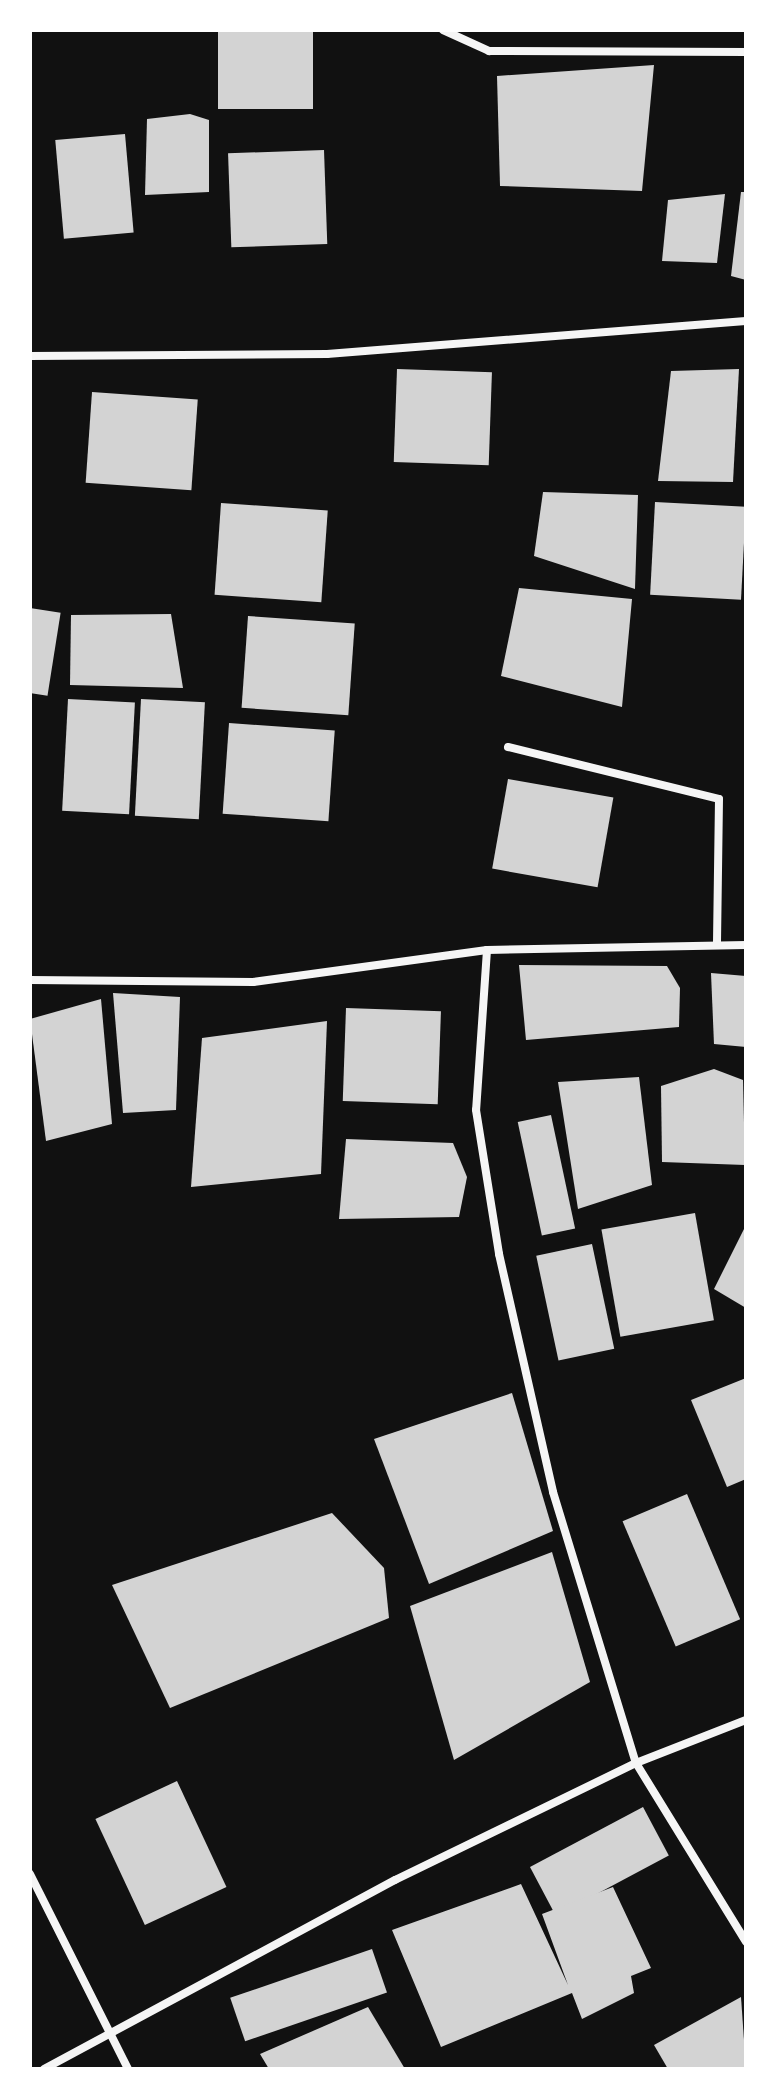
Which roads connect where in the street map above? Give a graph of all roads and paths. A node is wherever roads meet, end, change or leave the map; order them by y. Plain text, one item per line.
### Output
1 (443, 30) edge
2 (746, 52) edge
3 (746, 321) edge
4 (30, 356) edge
5 (508, 747) dead end
6 (717, 943) junction
7 (746, 945) edge
8 (487, 950) junction
9 (30, 980) edge
10 (746, 1720) edge
11 (636, 1763) junction
12 (30, 1874) edge
13 (746, 1942) edge
14 (109, 2035) junction
15 (44, 2069) edge
16 (128, 2069) edge

1 - 2 street
3 - 4 street
5 - 6 street
6 - 7 street
6 - 8 street
8 - 9 street
8 - 11 street
10 - 11 street
11 - 13 street
11 - 14 street
12 - 14 street
14 - 15 street
14 - 16 street

